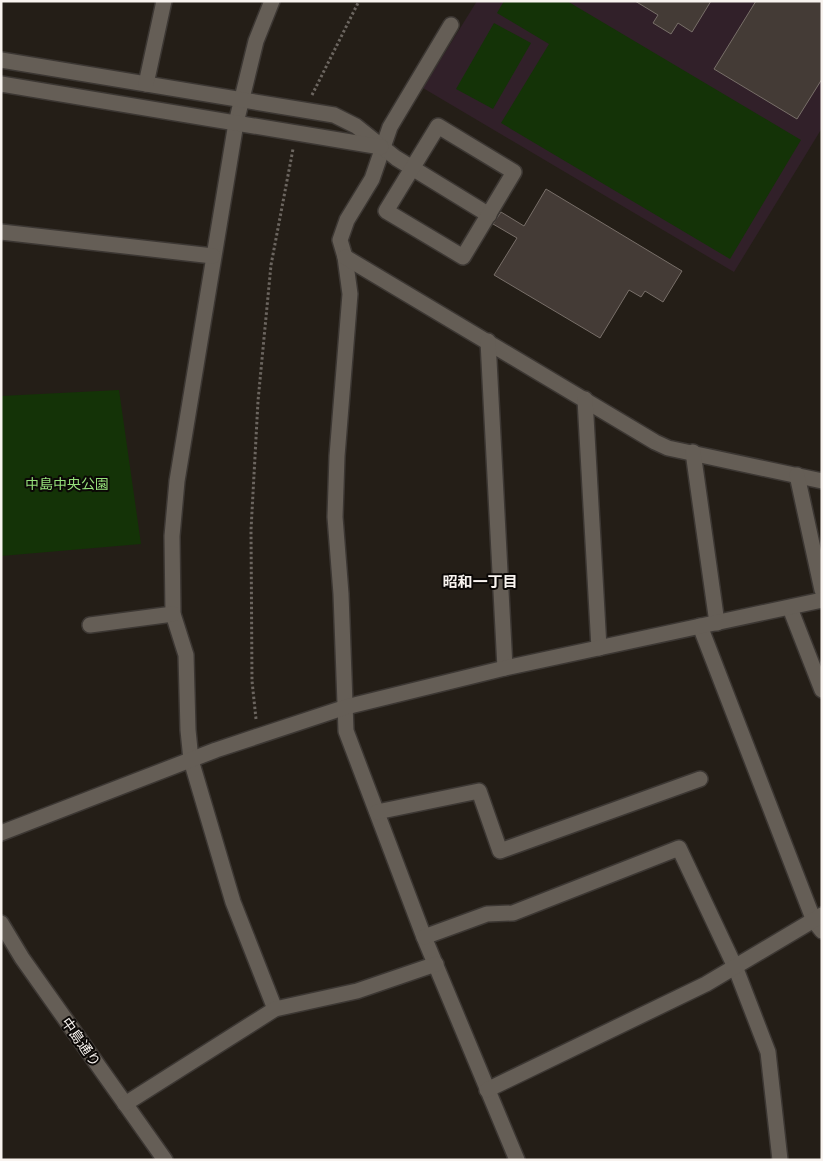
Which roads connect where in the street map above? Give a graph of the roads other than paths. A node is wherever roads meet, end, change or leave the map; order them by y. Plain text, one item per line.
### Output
1 (164, 1) edge
2 (272, 1) edge
3 (451, 25) dead end
4 (1, 60) edge
5 (1, 84) edge
6 (146, 84) junction
7 (242, 99) junction
8 (236, 123) junction
9 (383, 147) junction
10 (412, 168) junction
11 (489, 215) junction
12 (1, 232) edge
13 (213, 256) junction
14 (345, 257) junction
15 (488, 341) junction
16 (585, 399) junction
17 (693, 452) junction
18 (797, 475) junction
19 (822, 481) edge
20 (822, 590) edge
21 (822, 600) edge
22 (790, 608) junction
23 (173, 614) junction
24 (717, 623) junction
25 (90, 625) dead end
26 (700, 626) junction
27 (599, 648) junction
28 (505, 668) junction
29 (822, 690) edge
30 (346, 707) junction
31 (191, 760) junction
32 (700, 779) dead end
33 (377, 812) junction
34 (1, 833) edge
35 (1, 923) edge
36 (819, 923) edge
37 (424, 936) junction
38 (436, 964) junction
39 (736, 969) junction
40 (275, 1008) junction
41 (487, 1090) junction
42 (125, 1104) junction
43 (165, 1160) edge
44 (517, 1160) edge
45 (780, 1160) edge

1 - 6 street
2 - 7 street
3 - 9 street
4 - 6 street
5 - 8 street
6 - 7 street
7 - 8 street
7 - 9 street
8 - 9 street
8 - 13 street
9 - 10 street
9 - 14 street
10 - 11 street
10 - 11 street
10 - 11 street
12 - 13 street
13 - 23 street
14 - 15 street
14 - 30 street
15 - 16 street
15 - 28 street
16 - 17 street
16 - 27 street
17 - 18 street
17 - 24 street
18 - 19 street
18 - 20 street
21 - 22 street
22 - 24 street
22 - 29 street
23 - 25 street
23 - 31 street
24 - 26 street
26 - 27 street
26 - 36 street
27 - 28 street
28 - 30 street
30 - 31 street
30 - 33 street
31 - 34 street
31 - 40 street
32 - 33 street
33 - 37 street
35 - 42 street, 中島通り
36 - 39 street
37 - 38 street
37 - 39 street
38 - 40 street
38 - 41 street
39 - 41 street
39 - 45 street
40 - 42 street
41 - 44 street
42 - 43 street, 中島通り

